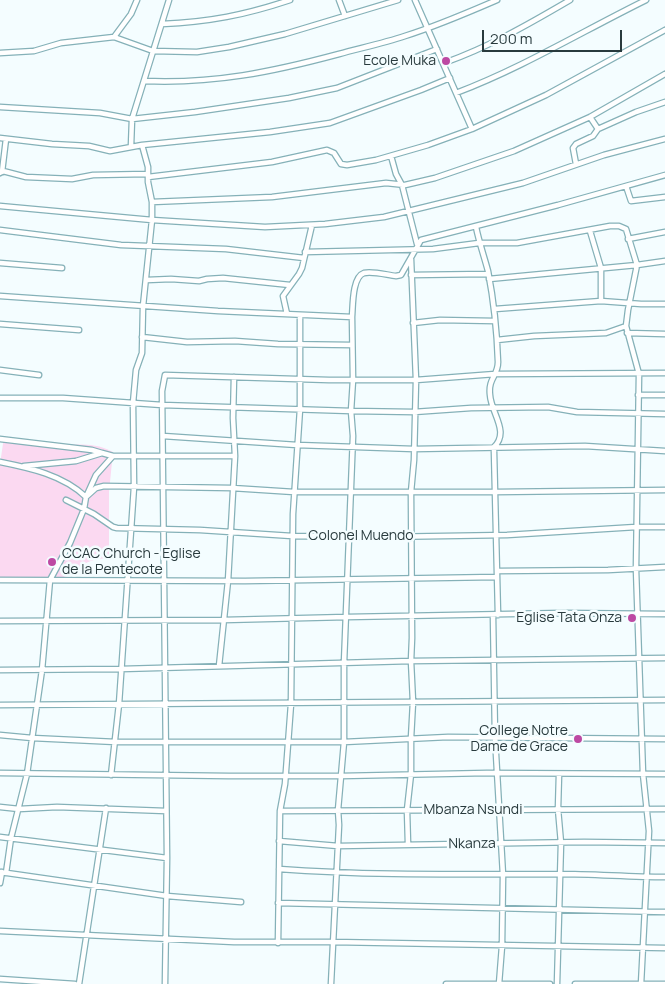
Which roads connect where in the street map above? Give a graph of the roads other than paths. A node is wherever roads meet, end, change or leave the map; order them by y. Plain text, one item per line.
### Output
1 (137, 0) edge
2 (169, 0) edge
3 (290, 0) edge
4 (339, 0) edge
5 (398, 0) edge
6 (415, 0) edge
7 (498, 0) edge
8 (570, 0) edge
9 (646, 0) edge
10 (345, 16) junction
11 (162, 24) junction
12 (428, 28) junction
13 (665, 30) edge
14 (114, 38) junction
15 (437, 49) junction
16 (154, 51) junction
17 (0, 53) edge
18 (444, 63) junction
19 (665, 74) edge
20 (450, 78) junction
21 (144, 81) junction
22 (456, 93) junction
23 (665, 102) edge
24 (0, 107) edge
25 (590, 117) junction
26 (132, 118) junction
27 (472, 128) junction
28 (598, 129) junction
29 (0, 138) edge
30 (6, 139) junction
31 (665, 139) edge
32 (142, 145) junction
33 (131, 146) junction
34 (391, 156) junction
35 (576, 164) junction
36 (1, 172) edge
37 (148, 175) junction
38 (665, 175) edge
39 (402, 185) junction
40 (626, 186) junction
41 (665, 197) edge
42 (152, 202) junction
43 (0, 206) edge
44 (410, 210) junction
45 (152, 220) junction
46 (312, 225) junction
47 (476, 227) junction
48 (0, 230) edge
49 (590, 231) junction
50 (665, 232) edge
51 (628, 239) junction
52 (479, 243) junction
53 (416, 246) junction
54 (150, 247) junction
55 (305, 252) junction
56 (411, 257) junction
57 (304, 258) junction
58 (665, 260) edge
59 (0, 263) edge
60 (637, 265) junction
61 (62, 268) dead end
62 (601, 268) junction
63 (412, 275) junction
64 (489, 276) junction
65 (147, 280) junction
66 (290, 285) junction
67 (0, 296) edge
68 (601, 301) junction
69 (629, 303) junction
70 (665, 304) edge
71 (144, 306) junction
72 (495, 309) junction
73 (287, 314) junction
74 (300, 315) junction
75 (352, 317) junction
76 (495, 321) junction
77 (413, 323) junction
78 (0, 324) edge
79 (626, 326) junction
80 (79, 330) dead end
81 (627, 333) junction
82 (665, 334) edge
83 (142, 337) junction
84 (497, 340) junction
85 (300, 344) junction
86 (352, 346) junction
87 (0, 370) edge
88 (665, 373) edge
89 (39, 374) dead end
90 (495, 374) junction
91 (639, 374) junction
92 (234, 377) junction
93 (301, 378) junction
94 (353, 380) junction
95 (416, 380) junction
96 (638, 395) junction
97 (665, 395) edge
98 (0, 398) edge
99 (133, 403) junction
100 (162, 405) junction
101 (233, 406) junction
102 (494, 409) junction
103 (300, 410) junction
104 (351, 411) junction
105 (414, 412) junction
106 (638, 413) junction
107 (665, 414) edge
108 (163, 436) junction
109 (0, 439) edge
110 (234, 440) junction
111 (297, 445) junction
112 (353, 446) junction
113 (494, 448) junction
114 (414, 449) junction
115 (638, 449) junction
116 (665, 451) edge
117 (102, 453) junction
118 (133, 455) junction
119 (163, 455) junction
120 (113, 456) junction
121 (235, 456) junction
122 (0, 462) edge
123 (18, 466) junction
124 (164, 486) junction
125 (134, 487) junction
126 (232, 488) junction
127 (638, 489) junction
128 (665, 490) edge
129 (350, 491) junction
130 (294, 492) junction
131 (411, 492) junction
132 (496, 492) junction
133 (86, 497) junction
134 (66, 500) dead end
135 (84, 509) junction
136 (636, 527) junction
137 (665, 527) edge
138 (131, 529) junction
139 (164, 530) junction
140 (230, 532) junction
141 (496, 535) junction
142 (292, 536) junction
143 (349, 537) junction
144 (411, 537) junction
145 (665, 568) edge
146 (636, 569) junction
147 (497, 571) junction
148 (497, 577) junction
149 (411, 578) junction
150 (346, 579) junction
151 (0, 580) edge
152 (50, 580) junction
153 (164, 580) junction
154 (293, 580) junction
155 (127, 581) junction
156 (228, 581) junction
157 (638, 614) junction
158 (665, 614) edge
159 (495, 615) junction
160 (411, 616) junction
161 (347, 617) junction
162 (293, 619) junction
163 (45, 620) junction
164 (224, 620) junction
165 (0, 621) edge
166 (124, 621) junction
167 (165, 621) junction
168 (639, 658) junction
169 (665, 658) edge
170 (493, 659) junction
171 (411, 660) junction
172 (344, 663) junction
173 (292, 664) junction
174 (220, 666) junction
175 (165, 668) junction
176 (120, 669) junction
177 (0, 670) edge
178 (42, 670) junction
179 (642, 700) junction
180 (665, 700) edge
181 (494, 701) junction
182 (413, 702) junction
183 (345, 703) junction
184 (119, 704) junction
185 (166, 704) junction
186 (291, 704) junction
187 (0, 705) edge
188 (38, 706) junction
189 (0, 735) edge
190 (32, 738) junction
191 (411, 738) junction
192 (495, 738) junction
193 (642, 738) junction
194 (665, 738) edge
195 (166, 741) junction
196 (289, 741) junction
197 (116, 742) junction
198 (344, 742) junction
199 (0, 773) edge
200 (27, 774) junction
201 (411, 774) junction
202 (497, 774) junction
203 (559, 774) junction
204 (642, 774) junction
205 (665, 774) edge
206 (111, 775) junction
207 (166, 775) junction
208 (285, 776) junction
209 (341, 776) junction
210 (0, 807) edge
211 (106, 808) junction
212 (19, 809) junction
213 (558, 809) junction
214 (646, 809) junction
215 (665, 809) edge
216 (166, 810) junction
217 (338, 810) junction
218 (407, 810) junction
219 (499, 810) junction
220 (280, 811) junction
221 (0, 837) edge
222 (11, 838) junction
223 (279, 841) junction
224 (502, 843) junction
225 (561, 843) junction
226 (665, 843) edge
227 (408, 844) junction
228 (648, 844) junction
229 (338, 846) junction
230 (101, 850) junction
231 (167, 858) junction
232 (279, 869) junction
233 (3, 872) edge
234 (337, 872) junction
235 (560, 874) junction
236 (503, 875) junction
237 (647, 877) junction
238 (665, 877) edge
239 (0, 883) edge
240 (94, 885) junction
241 (167, 896) junction
242 (241, 902) dead end
243 (278, 903) junction
244 (334, 905) junction
245 (503, 908) junction
246 (559, 910) junction
247 (645, 912) junction
248 (665, 912) edge
249 (0, 931) edge
250 (87, 936) junction
251 (166, 939) junction
252 (333, 942) junction
253 (278, 944) junction
254 (502, 946) junction
255 (559, 946) junction
256 (642, 947) junction
257 (665, 948) edge
258 (0, 979) edge
259 (499, 983) edge
260 (75, 984) edge
261 (79, 984) edge
262 (165, 984) edge
263 (331, 984) edge
264 (446, 984) edge
265 (550, 984) edge
266 (557, 984) edge
267 (575, 984) edge
268 (641, 984) edge
269 (665, 984) edge

1 - 14 street
2 - 11 street
3 - 11 street
4 - 10 street
5 - 10 street
6 - 12 street
7 - 12 street
8 - 18 street
9 - 22 street
10 - 16 street
11 - 16 street
12 - 15 street
12 - 21 street
13 - 27 street
14 - 16 street
14 - 17 street
15 - 18 street
15 - 26 street
16 - 21 street
18 - 20 street
19 - 25 street
20 - 22 street
20 - 32 street
21 - 26 street
22 - 27 street
23 - 28 street
24 - 26 street
25 - 28 street
25 - 39 street
26 - 33 street
27 - 34 street
28 - 35 street
29 - 30 street
30 - 33 street
30 - 36 street
31 - 35 street
32 - 33 street
32 - 37 street
34 - 37 street
34 - 39 street
35 - 44 street
36 - 37 street
37 - 42 street
38 - 40 street
39 - 42 street
39 - 44 street
40 - 41 street
40 - 47 street
42 - 45 street
43 - 45 street
44 - 46 street
44 - 53 street
45 - 46 street
45 - 54 street
46 - 55 street
47 - 52 street
47 - 53 street
48 - 54 street
49 - 51 street
49 - 52 street
49 - 62 street
50 - 51 street
51 - 60 street
52 - 53 street
52 - 64 street
53 - 55 street
53 - 56 street
54 - 57 street
54 - 65 street
55 - 57 street
56 - 63 street
56 - 75 street
57 - 66 street
58 - 60 street
59 - 61 street
60 - 62 street
60 - 69 street
62 - 64 street
62 - 68 street
63 - 64 street
63 - 77 street
64 - 72 street
65 - 66 street
65 - 71 street
66 - 73 street
67 - 71 street
68 - 69 street
68 - 72 street
69 - 70 street
69 - 79 street
71 - 73 street
71 - 83 street
72 - 76 street
73 - 74 street
74 - 75 street
74 - 85 street
75 - 86 street
76 - 77 street
76 - 84 street
77 - 95 street
78 - 80 street
79 - 81 street
79 - 84 street
81 - 82 street
81 - 91 street
83 - 85 street
83 - 99 street
84 - 90 street
85 - 86 street
85 - 93 street
86 - 94 street
87 - 89 street
88 - 91 street
90 - 91 street
90 - 95 street
90 - 102 street
91 - 96 street
92 - 93 street
92 - 100 street
92 - 101 street
93 - 94 street
93 - 103 street
94 - 95 street
94 - 104 street
95 - 105 street
96 - 97 street
96 - 106 street
98 - 99 street
99 - 100 street
99 - 118 street
100 - 101 street
100 - 108 street
101 - 103 street
101 - 110 street
102 - 105 street
102 - 106 street
102 - 113 street
103 - 104 street
103 - 111 street
104 - 105 street
104 - 112 street
105 - 114 street
106 - 107 street
106 - 115 street
108 - 110 street
108 - 119 street
109 - 117 street
110 - 111 street
110 - 121 street
111 - 112 street
111 - 130 street
112 - 114 street
112 - 129 street
113 - 114 street
113 - 115 street
113 - 132 street
114 - 131 street
115 - 116 street
115 - 127 street
117 - 120 street
117 - 123 street
118 - 119 street
118 - 120 street
118 - 125 street
119 - 121 street
119 - 124 street
120 - 133 street
121 - 126 street
122 - 123 street
123 - 133 street
124 - 125 street
124 - 126 street
124 - 139 street
125 - 133 street
125 - 138 street
126 - 130 street
126 - 140 street
127 - 128 street
127 - 132 street
127 - 136 street
129 - 130 street
129 - 131 street
129 - 143 street
130 - 142 street
131 - 132 street
131 - 144 street
132 - 141 street
133 - 135 street
134 - 135 street, Colonel Muendo
135 - 138 street, Colonel Muendo
135 - 152 street
136 - 137 street, Colonel Muendo
136 - 141 street, Colonel Muendo
136 - 146 street
138 - 139 street, Colonel Muendo
138 - 155 street
139 - 140 street, Colonel Muendo
139 - 153 street
140 - 142 street, Colonel Muendo
140 - 156 street
141 - 144 street, Colonel Muendo
141 - 147 street
142 - 143 street, Colonel Muendo
142 - 154 street
143 - 144 street, Colonel Muendo
143 - 150 street
144 - 149 street
145 - 146 street
146 - 147 street
146 - 157 street
147 - 148 street
148 - 149 street
148 - 159 street
149 - 150 street
149 - 160 street
150 - 154 street
150 - 161 street
151 - 152 street
152 - 155 street
152 - 163 street
153 - 155 street
153 - 156 street
153 - 167 street
154 - 156 street
154 - 162 street
155 - 166 street
156 - 164 street
157 - 158 street
157 - 159 street
157 - 168 street
159 - 160 street
159 - 170 street
160 - 161 street
160 - 171 street
161 - 162 street
161 - 172 street
162 - 164 street
162 - 173 street
163 - 165 street
163 - 166 street
163 - 178 street
164 - 167 street
164 - 174 street
166 - 167 street
166 - 176 street
167 - 175 street
168 - 169 street
168 - 170 street
168 - 179 street
170 - 171 street
170 - 181 street
171 - 172 street
171 - 182 street
172 - 173 street
172 - 183 street
173 - 174 street
173 - 186 street
174 - 175 street
175 - 176 street
175 - 185 street
176 - 178 street
176 - 184 street
177 - 178 street
178 - 188 street
179 - 180 street
179 - 181 street
179 - 193 street
181 - 182 street
181 - 192 street
182 - 183 street
182 - 191 street
183 - 186 street
183 - 198 street
184 - 185 street
184 - 188 street
184 - 197 street
185 - 186 street
185 - 195 street
186 - 196 street
187 - 188 street
188 - 190 street
189 - 190 street
190 - 197 street
190 - 200 street
191 - 192 street
191 - 198 street
191 - 201 street
192 - 193 street
192 - 202 street
193 - 194 street
193 - 204 street
195 - 196 street
195 - 197 street
195 - 207 street
196 - 198 street
196 - 208 street
197 - 206 street
198 - 209 street
199 - 200 street
200 - 206 street
200 - 212 street
201 - 202 street
201 - 209 street
201 - 218 street
202 - 203 street
202 - 219 street
203 - 204 street
203 - 213 street
204 - 205 street
204 - 214 street
206 - 207 street
207 - 208 street
207 - 216 street
208 - 209 street
208 - 220 street
209 - 217 street
210 - 212 street
211 - 212 street
211 - 216 street
211 - 230 street
212 - 222 street
213 - 214 street, Mbanza Nsundi
213 - 219 street, Mbanza Nsundi
213 - 225 street
214 - 215 street, Mbanza Nsundi
214 - 228 street
216 - 231 street
217 - 218 street, Mbanza Nsundi
217 - 220 street, Mbanza Nsundi
217 - 229 street
218 - 219 street, Mbanza Nsundi
218 - 227 street
219 - 224 street
220 - 223 street
221 - 222 street
222 - 230 street
222 - 233 street
223 - 229 street, Nkanza
223 - 232 street
224 - 225 street, Nkanza
224 - 227 street, Nkanza
224 - 236 street
225 - 228 street, Nkanza
225 - 235 street
226 - 228 street, Nkanza
227 - 229 street, Nkanza
228 - 237 street
229 - 234 street
230 - 231 street
230 - 240 street
231 - 241 street
232 - 234 street
232 - 243 street
233 - 239 street
233 - 240 street
234 - 236 street
234 - 244 street
235 - 236 street
235 - 237 street
235 - 246 street
236 - 245 street
237 - 238 street
237 - 247 street
240 - 241 street
240 - 250 street
241 - 242 street
241 - 251 street
243 - 244 street
243 - 253 street
244 - 245 street
244 - 252 street
245 - 246 street
245 - 254 street
246 - 247 street
246 - 255 street
247 - 248 street
247 - 256 street
249 - 250 street
250 - 251 street
250 - 261 street
251 - 253 street
251 - 262 street
252 - 253 street
252 - 254 street
252 - 263 street
254 - 255 street
254 - 259 street
255 - 256 street
255 - 266 street
256 - 257 street
256 - 268 street
258 - 260 street
259 - 264 street
259 - 265 street
267 - 268 street
268 - 269 street

